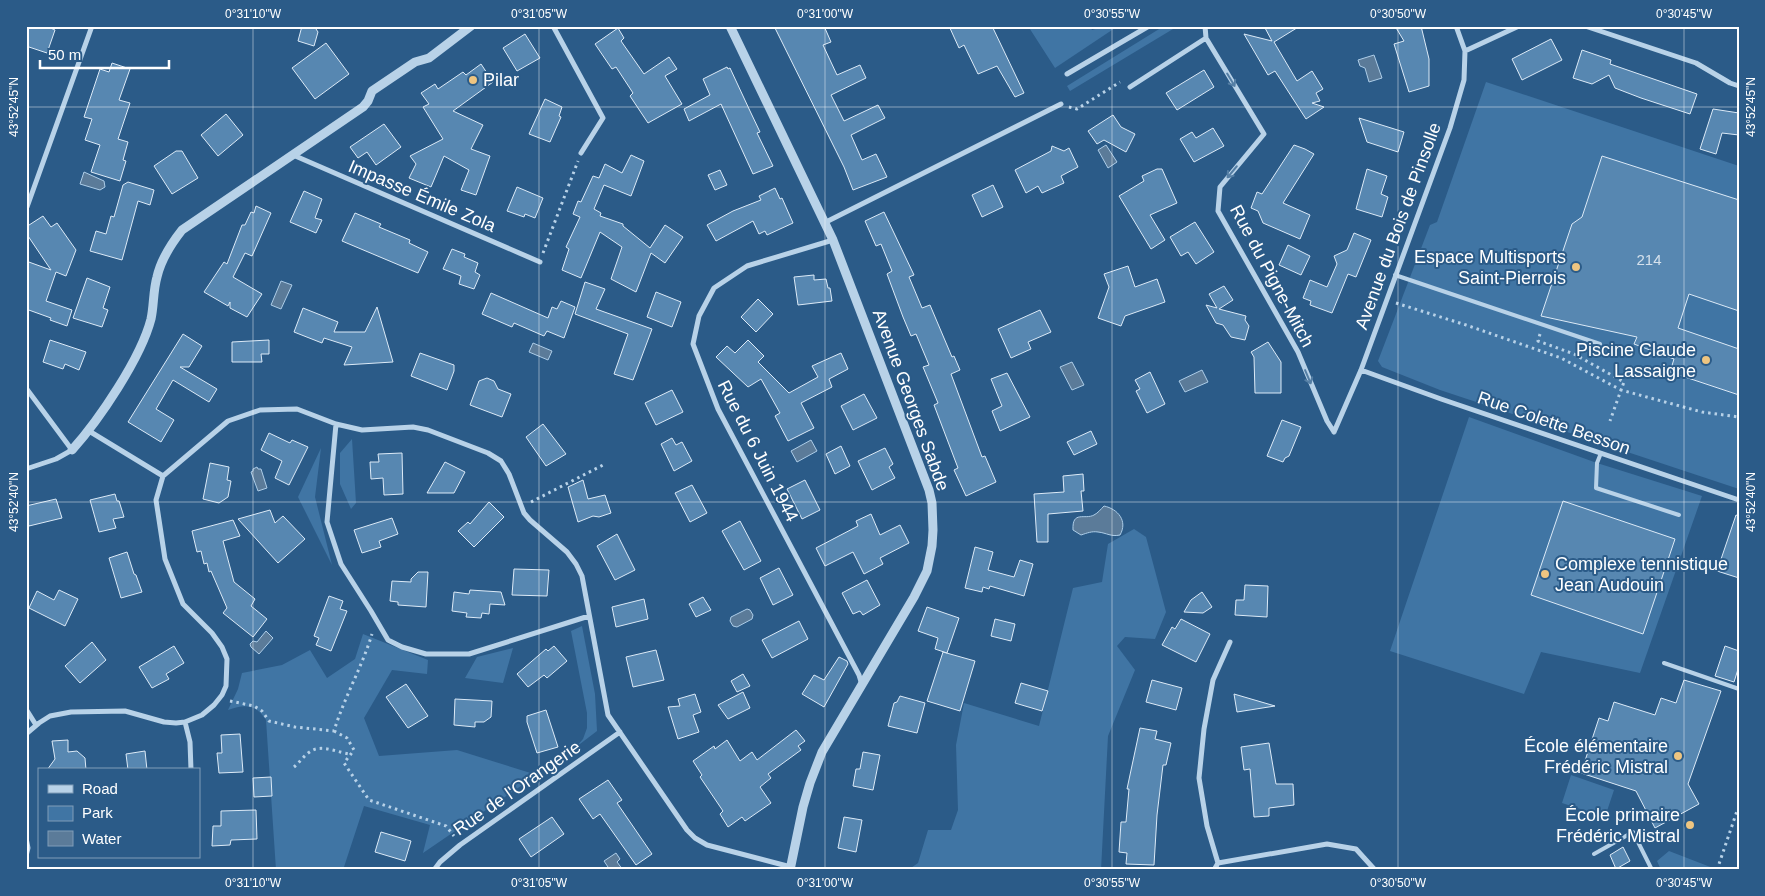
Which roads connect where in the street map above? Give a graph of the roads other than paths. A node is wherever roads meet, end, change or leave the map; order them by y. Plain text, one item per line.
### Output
1 (92, 26) edge
2 (471, 26) edge
3 (552, 26) edge
4 (730, 26) edge
5 (1149, 26) edge
6 (1205, 26) edge
7 (1456, 26) edge
8 (1519, 26) edge
9 (1585, 26) edge
10 (1206, 38) junction
11 (1465, 51) junction
12 (1068, 74) dead end
13 (1739, 86) edge
14 (1130, 87) dead end
15 (1061, 104) dead end
16 (581, 153) road end
17 (292, 155) junction
18 (27, 207) edge
19 (824, 222) junction
20 (833, 240) junction
21 (540, 262) road end
22 (1395, 275) junction
23 (1600, 344) dead end
24 (1360, 370) junction
25 (26, 388) edge
26 (336, 424) junction
27 (89, 431) junction
28 (1334, 432) joint
29 (72, 450) junction
30 (1601, 453) junction
31 (26, 469) edge
32 (163, 476) junction
33 (1739, 500) edge
34 (1679, 515) dead end
35 (589, 616) junction
36 (1230, 642) dead end
37 (1664, 663) dead end
38 (862, 685) junction
39 (1739, 688) edge
40 (26, 709) edge
41 (185, 722) junction
42 (36, 725) junction
43 (620, 732) junction
44 (26, 734) edge
45 (191, 768) edge
46 (26, 838) edge
47 (1594, 854) dead end
48 (26, 856) edge
49 (1218, 863) junction
50 (791, 868) edge
51 (434, 870) edge
52 (1214, 870) edge
53 (1375, 870) edge
54 (1652, 870) edge

1 - 18 street
2 - 17 street
3 - 16 street
4 - 19 street, Avenue Georges Sabde
5 - 12 street
6 - 10 street, Rue du Pigne-Mitch
7 - 11 street, Avenue du Bois de Pinsolle
8 - 11 street
9 - 13 street
10 - 14 street
10 -> 28 street, Rue du Pigne-Mitch
11 - 22 street, Avenue du Bois de Pinsolle
15 - 19 street
17 - 21 street, Impasse Émile Zola
17 - 27 street
19 - 20 street, Avenue Georges Sabde
20 - 38 street, Avenue Georges Sabde
20 - 38 street, Rue du 6 Juin 1944
22 - 23 lane
22 - 24 street, Avenue du Bois de Pinsolle
24 - 28 street, Avenue du Bois de Pinsolle
24 - 30 street, Rue Colette Besson
25 - 29 street
26 - 32 street
26 - 35 street
26 - 35 street
27 - 29 street
27 - 32 street
29 - 31 street
30 - 33 street, Rue Colette Besson
30 - 34 lane
32 - 41 street
35 - 43 street
36 - 49 street
37 - 39 lane
38 - 50 street, Avenue Georges Sabde
40 - 42 street
41 - 42 street
41 - 45 street
42 - 44 street
43 - 50 street
43 - 51 street, Rue de l'Orangerie
46 - 48 street
47 - 54 lane
49 - 52 street
49 - 53 street

